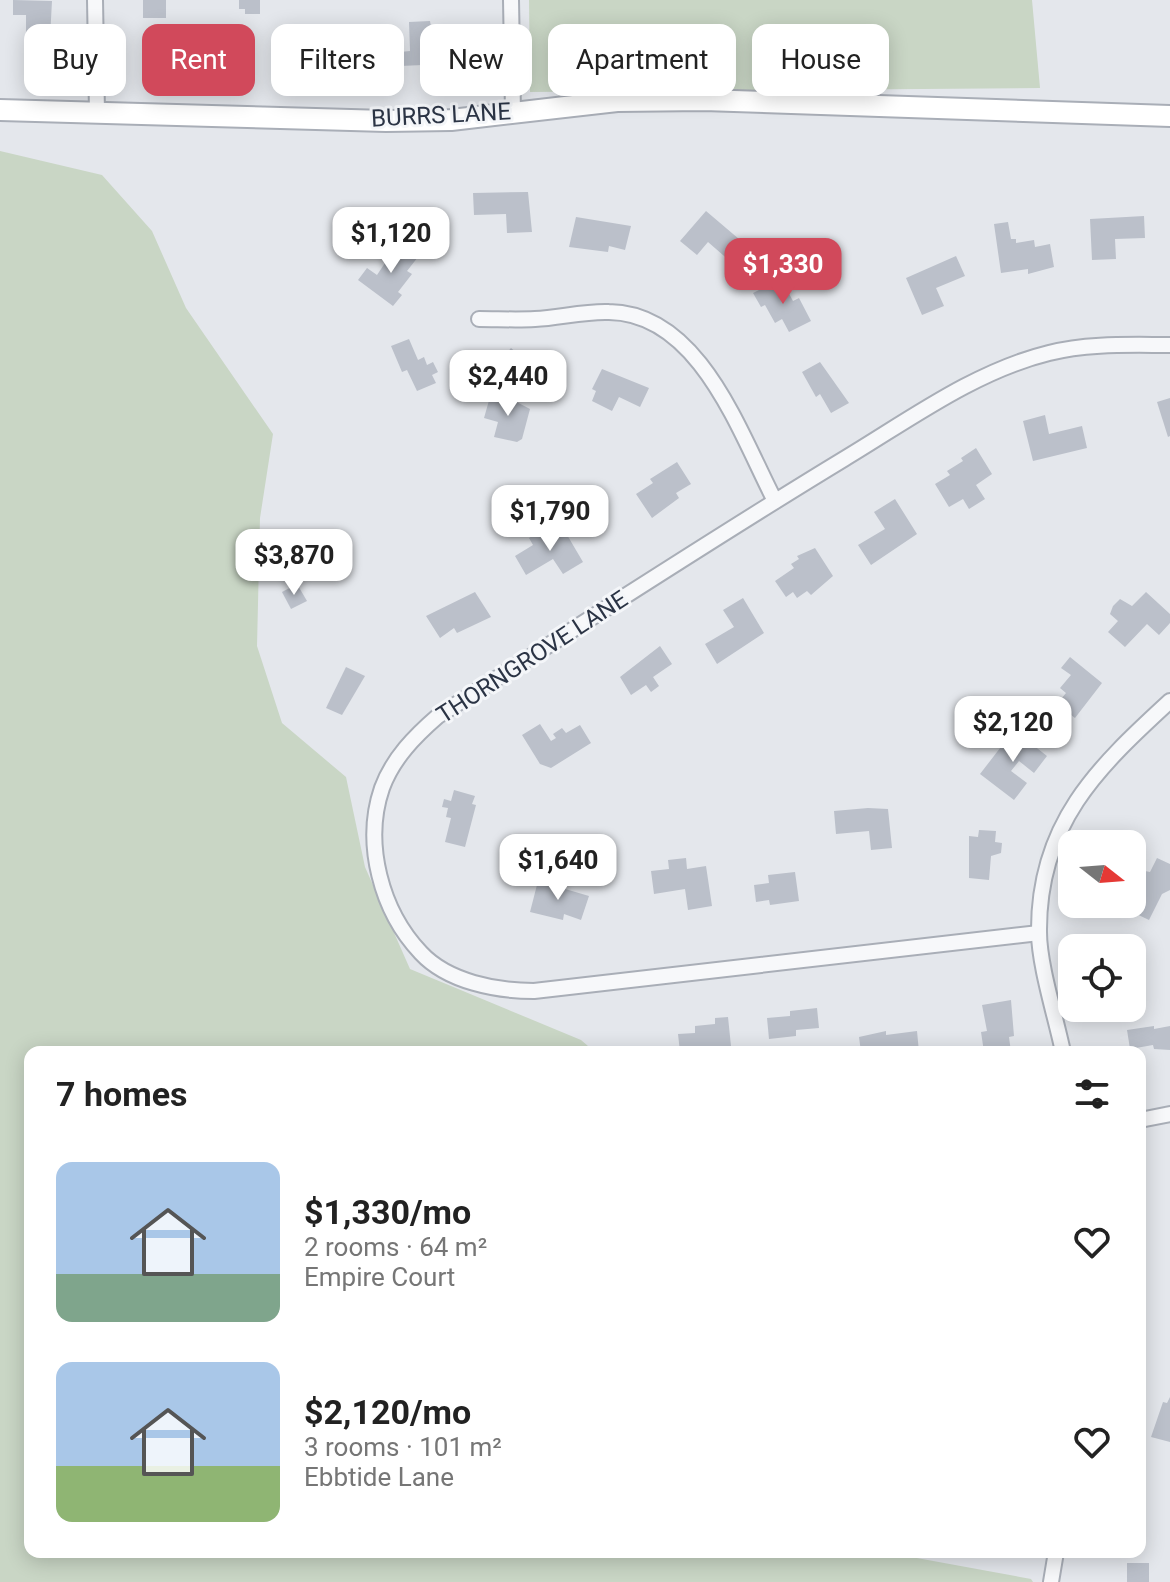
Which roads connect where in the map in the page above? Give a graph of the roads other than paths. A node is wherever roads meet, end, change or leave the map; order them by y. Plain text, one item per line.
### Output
1 (95, 0) edge
2 (511, 0) edge
3 (0, 110) edge
4 (97, 112) junction
5 (513, 112) junction
6 (1170, 116) edge
7 (479, 319) dead end
8 (1170, 345) edge
9 (775, 501) junction
10 (1170, 701) edge
11 (1039, 933) junction
12 (1062, 1046) edge
13 (1170, 1114) edge
14 (1146, 1119) edge
15 (1055, 1558) edge
16 (1051, 1582) edge

1 - 4 street
2 - 5 street
3 - 4 street, BURRS LANE
4 - 5 street, BURRS LANE
5 - 6 street, BURRS LANE
7 - 9 street
8 - 9 street, THORNGROVE LANE
9 - 11 street, THORNGROVE LANE
10 - 11 street
11 - 12 street
13 - 14 street
15 - 16 street

